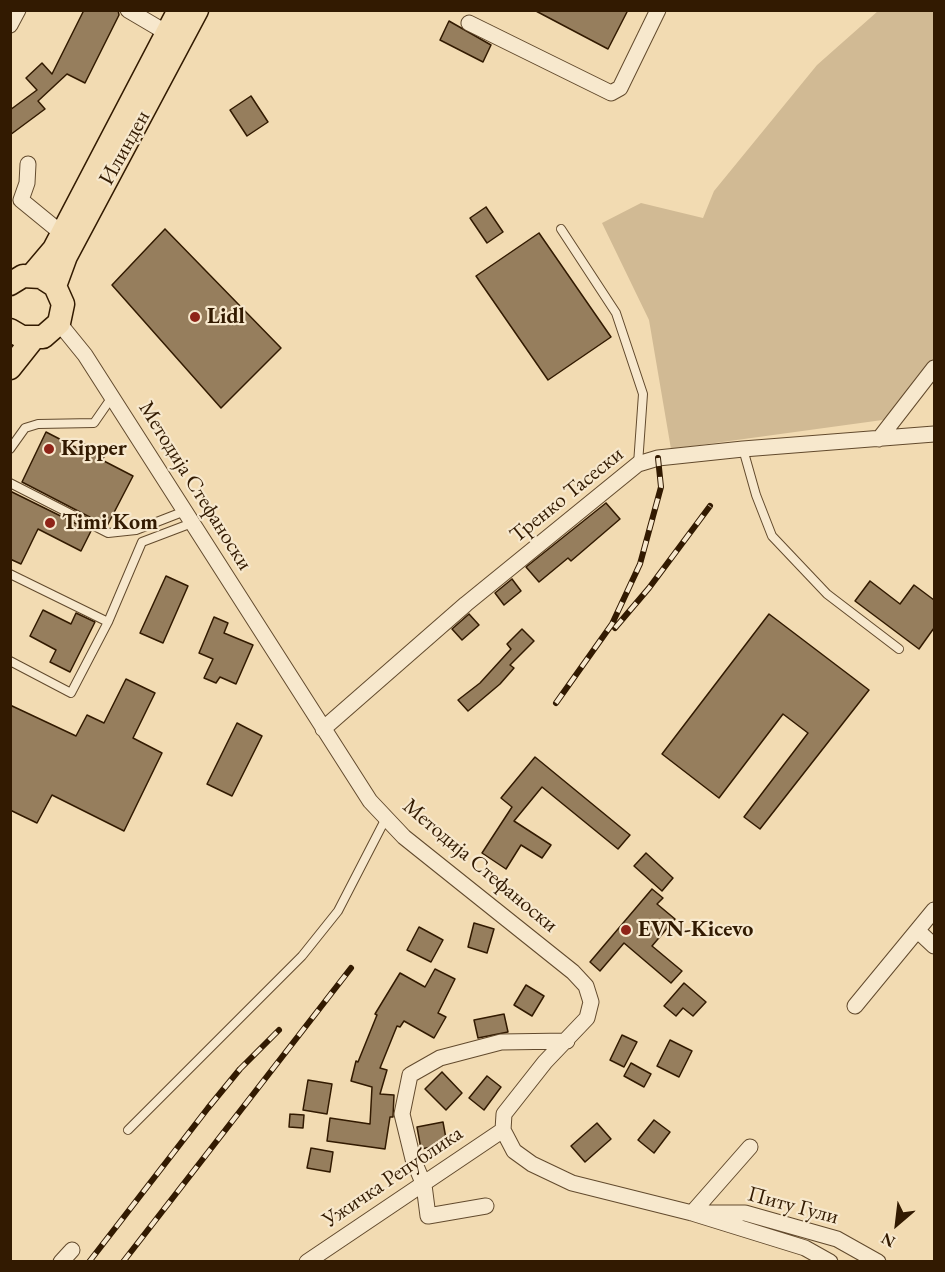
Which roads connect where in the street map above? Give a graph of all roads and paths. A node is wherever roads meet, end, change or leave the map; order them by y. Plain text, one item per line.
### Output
1 (18, 10) edge
2 (128, 10) edge
3 (179, 10) edge
4 (197, 10) edge
5 (658, 10) edge
6 (469, 23) dead end
7 (10, 25) edge
8 (167, 33) junction
9 (28, 164) dead end
10 (16, 199) edge
11 (54, 227) dead end
12 (561, 229) dead end
13 (17, 280) edge
14 (56, 286) junction
15 (59, 323) junction
16 (10, 330) edge
17 (33, 339) junction
18 (10, 368) edge
19 (934, 368) edge
20 (112, 397) junction
21 (934, 434) edge
22 (879, 439) junction
23 (10, 449) edge
24 (743, 449) junction
25 (638, 464) junction
26 (10, 483) edge
27 (189, 517) junction
28 (136, 530) junction
29 (142, 542) junction
30 (10, 574) edge
31 (108, 622) junction
32 (899, 649) dead end
33 (10, 661) edge
34 (323, 729) junction
35 (386, 818) junction
36 (934, 910) edge
37 (918, 931) junction
38 (934, 946) edge
39 (855, 1006) dead end
40 (567, 1041) junction
41 (128, 1130) dead end
42 (503, 1130) junction
43 (750, 1147) dead end
44 (424, 1185) junction
45 (486, 1206) dead end
46 (692, 1213) junction
47 (307, 1262) edge
48 (830, 1262) edge
49 (878, 1262) edge

1 - 7 street
2 - 8 street
3 - 8 main road, Илинден
4 - 14 main road, Илинден
5 - 6 street
8 - 13 main road, Илинден
9 - 10 street
10 - 11 street
12 - 25 lane
13 - 14 main road, Илинден
14 - 15 main road, Илинден
15 - 17 main road
15 - 20 street, Методија Стефаноски
16 - 17 main road
17 - 18 main road
19 - 22 street
20 - 23 lane
20 - 27 street, Методија Стефаноски
21 - 22 street, Тренко Тасески
22 - 24 street, Тренко Тасески
24 - 25 street, Тренко Тасески
24 - 32 lane
25 - 34 street, Тренко Тасески
26 - 28 lane
27 - 28 lane
27 - 29 lane
27 - 34 street, Методија Стефаноски
28 - 29 lane
29 - 31 lane
30 - 31 lane
31 - 33 lane
34 - 35 street, Методија Стефаноски
35 - 40 street, Методија Стефаноски
35 - 41 lane
36 - 37 street
37 - 38 street
37 - 39 street
40 - 42 street, Методија Стефаноски
40 - 44 street
42 - 44 street, Ужичка Република
42 - 46 street
43 - 46 street
44 - 45 street
44 - 47 street, Ужичка Република
46 - 48 street
46 - 49 street, Питу Гули

